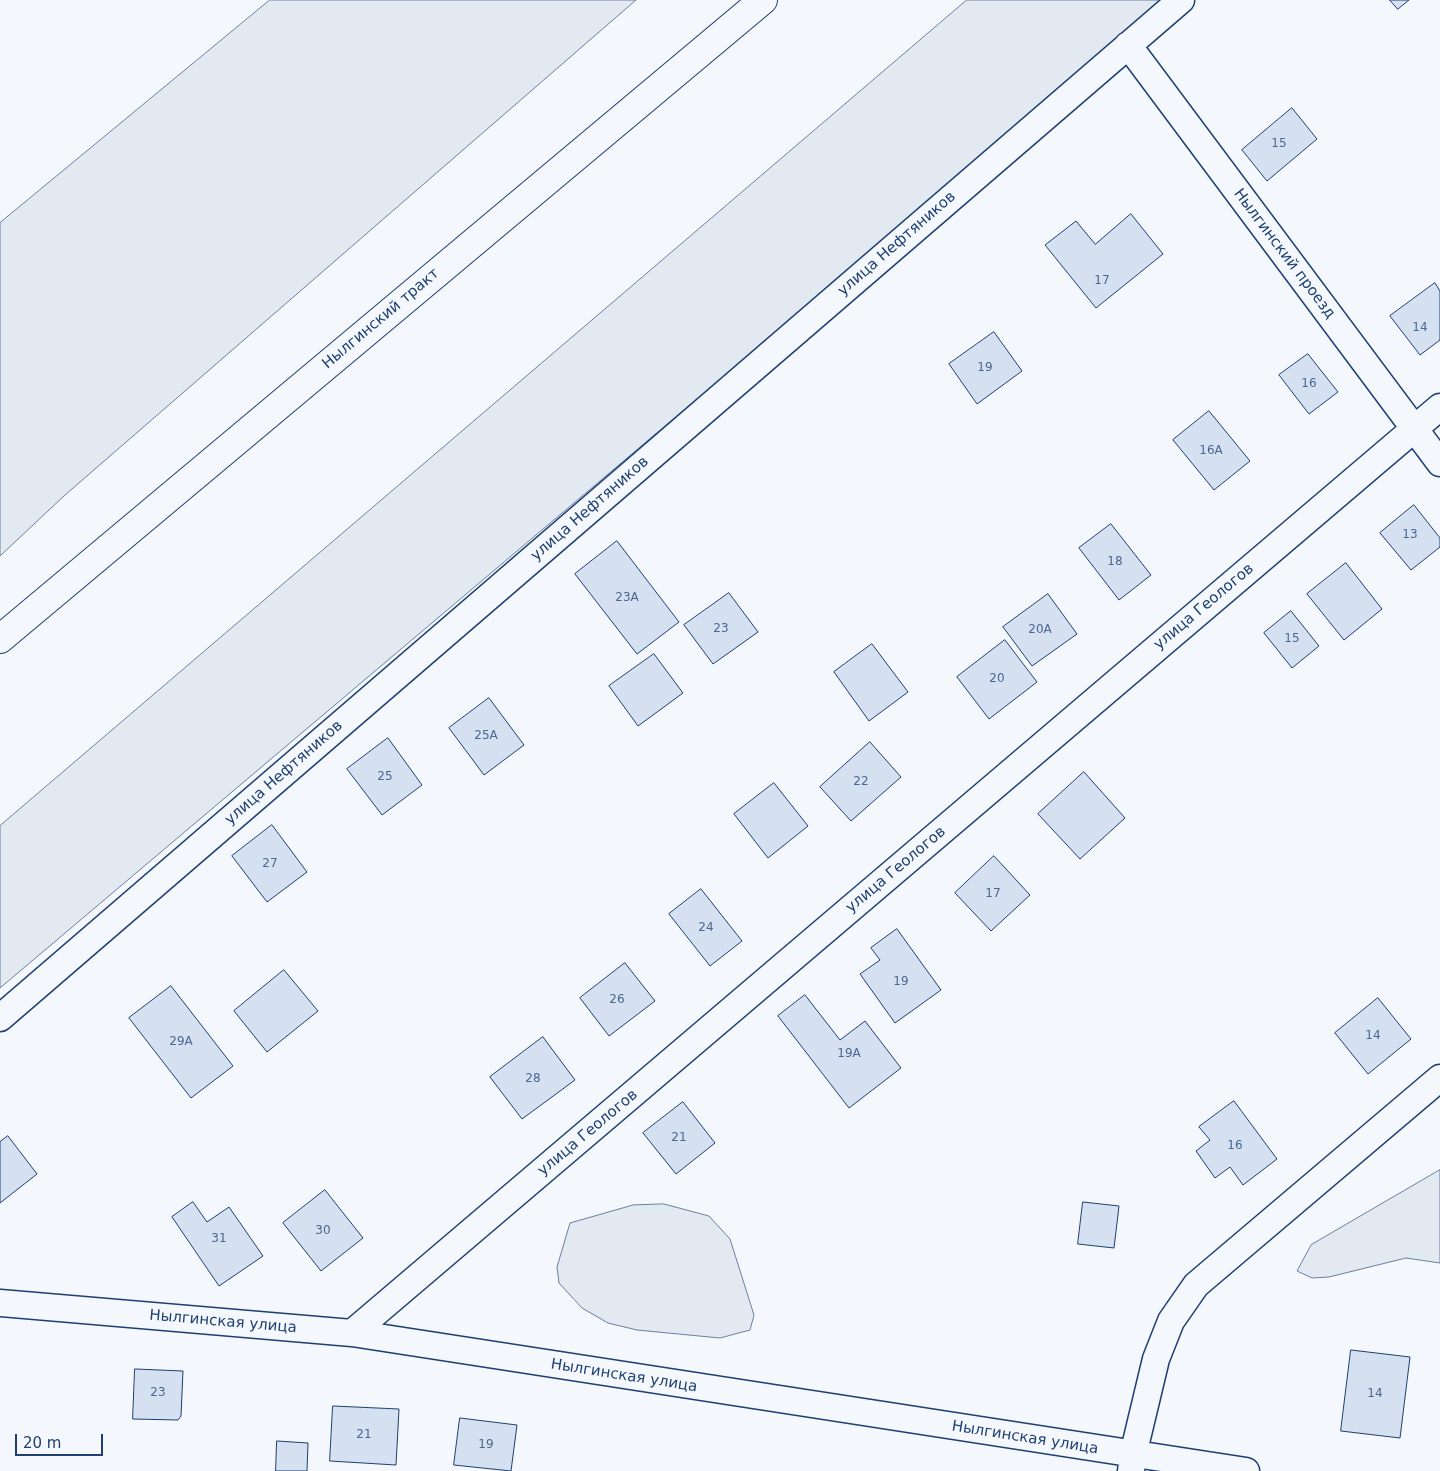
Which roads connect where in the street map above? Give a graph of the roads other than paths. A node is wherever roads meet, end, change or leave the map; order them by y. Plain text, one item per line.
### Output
1 (763, 0) edge
2 (1181, 0) edge
3 (1128, 45) junction
4 (1440, 407) edge
5 (1414, 428) junction
6 (1440, 463) edge
7 (0, 639) edge
8 (0, 1018) edge
9 (1440, 1078) edge
10 (0, 1303) edge
11 (352, 1333) junction
12 (1132, 1463) edge
13 (1246, 1471) edge

1 - 7 main road, Нылгинский тракт
2 - 3 street, улица Нефтяников
3 - 5 street, Нылгинский проезд
3 - 8 street, улица Нефтяников
4 - 5 street, улица Геологов
5 - 6 street, Нылгинский проезд
5 - 11 street, улица Геологов
9 - 12 street
10 - 11 street, Нылгинская улица
11 - 12 street, Нылгинская улица
12 - 13 street, Нылгинская улица

